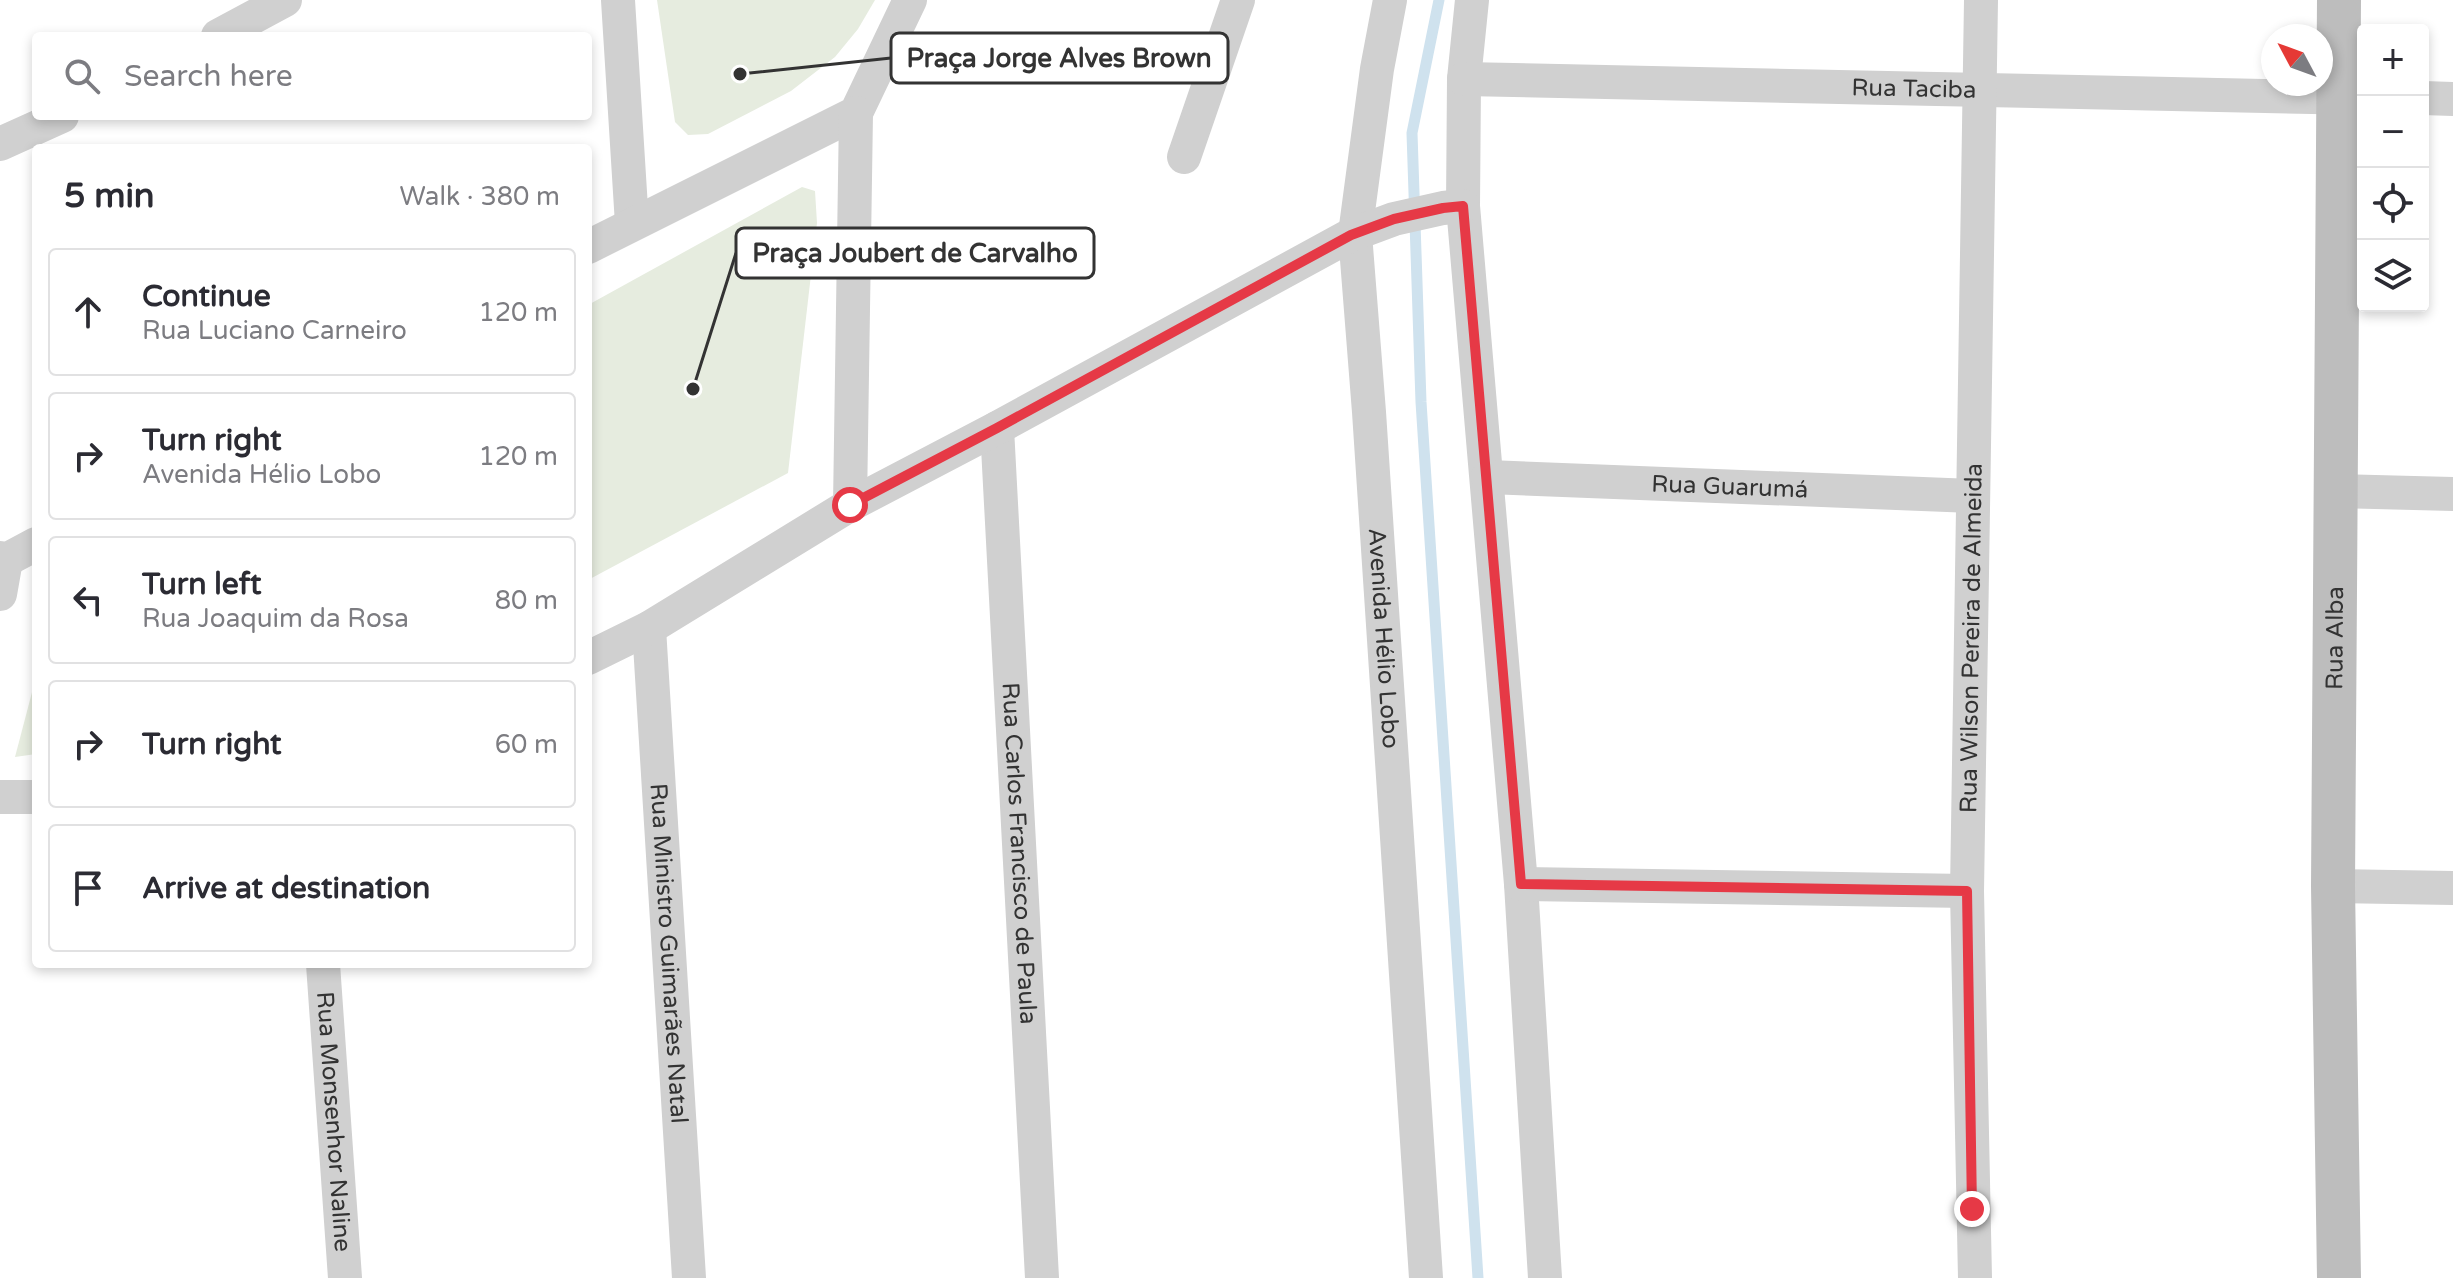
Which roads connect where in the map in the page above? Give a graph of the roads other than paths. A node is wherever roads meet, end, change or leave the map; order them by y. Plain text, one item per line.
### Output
1 (285, 0) edge
2 (618, 0) edge
3 (910, 0) edge
4 (1238, 0) edge
5 (1390, 0) edge
6 (1472, 0) edge
7 (1981, 0) edge
8 (2339, 0) edge
9 (225, 32) edge
10 (1464, 79) junction
11 (1981, 89) junction
12 (2350, 97) edge
13 (2429, 98) edge
14 (2453, 99) edge
15 (856, 113) junction
16 (53, 120) edge
17 (0, 144) edge
18 (1184, 157) dead end
19 (1453, 207) junction
20 (632, 224) junction
21 (1355, 234) junction
22 (592, 245) edge
23 (997, 428) junction
24 (1488, 477) junction
25 (2336, 491) junction
26 (2453, 494) edge
27 (1973, 496) junction
28 (850, 505) junction
29 (32, 546) edge
30 (3, 559) edge
31 (0, 594) edge
32 (649, 628) junction
33 (592, 656) edge
34 (0, 797) edge
35 (32, 797) edge
36 (1521, 884) junction
37 (2333, 886) junction
38 (2453, 888) edge
39 (1967, 891) junction
40 (323, 968) edge
41 (345, 1278) edge
42 (689, 1278) edge
43 (1042, 1278) edge
44 (1426, 1278) edge
45 (1545, 1278) edge
46 (1975, 1278) edge
47 (2339, 1278) edge

1 - 9 street
2 - 20 street
3 - 15 street
4 - 18 street
5 - 21 street, Avenida Hélio Lobo
6 - 10 street
7 - 11 street, Rua Wilson Pereira de Almeida
8 - 12 street, Rua Alba
10 - 11 street, Rua Taciba
10 - 19 street
11 - 12 street, Rua Taciba
11 - 27 street, Rua Wilson Pereira de Almeida
12 - 25 street, Rua Alba
13 - 14 street
15 - 20 street
15 - 28 street
16 - 17 street
19 - 21 street
19 - 24 street
20 - 22 street
21 - 23 street
21 - 44 street, Avenida Hélio Lobo
23 - 28 street
23 - 43 street, Rua Carlos Francisco de Paula
24 - 27 street, Rua Guarumá
24 - 36 street
25 - 26 street
25 - 37 street, Rua Alba
27 - 39 street, Rua Wilson Pereira de Almeida
28 - 32 street
29 - 30 street
30 - 31 street
32 - 33 street
32 - 42 street, Rua Ministro Guimarães Natal
34 - 35 street
36 - 39 street
36 - 45 street
37 - 38 street
37 - 47 street, Rua Alba
39 - 46 street, Rua Wilson Pereira de Almeida
40 - 41 street, Rua Monsenhor Naline

